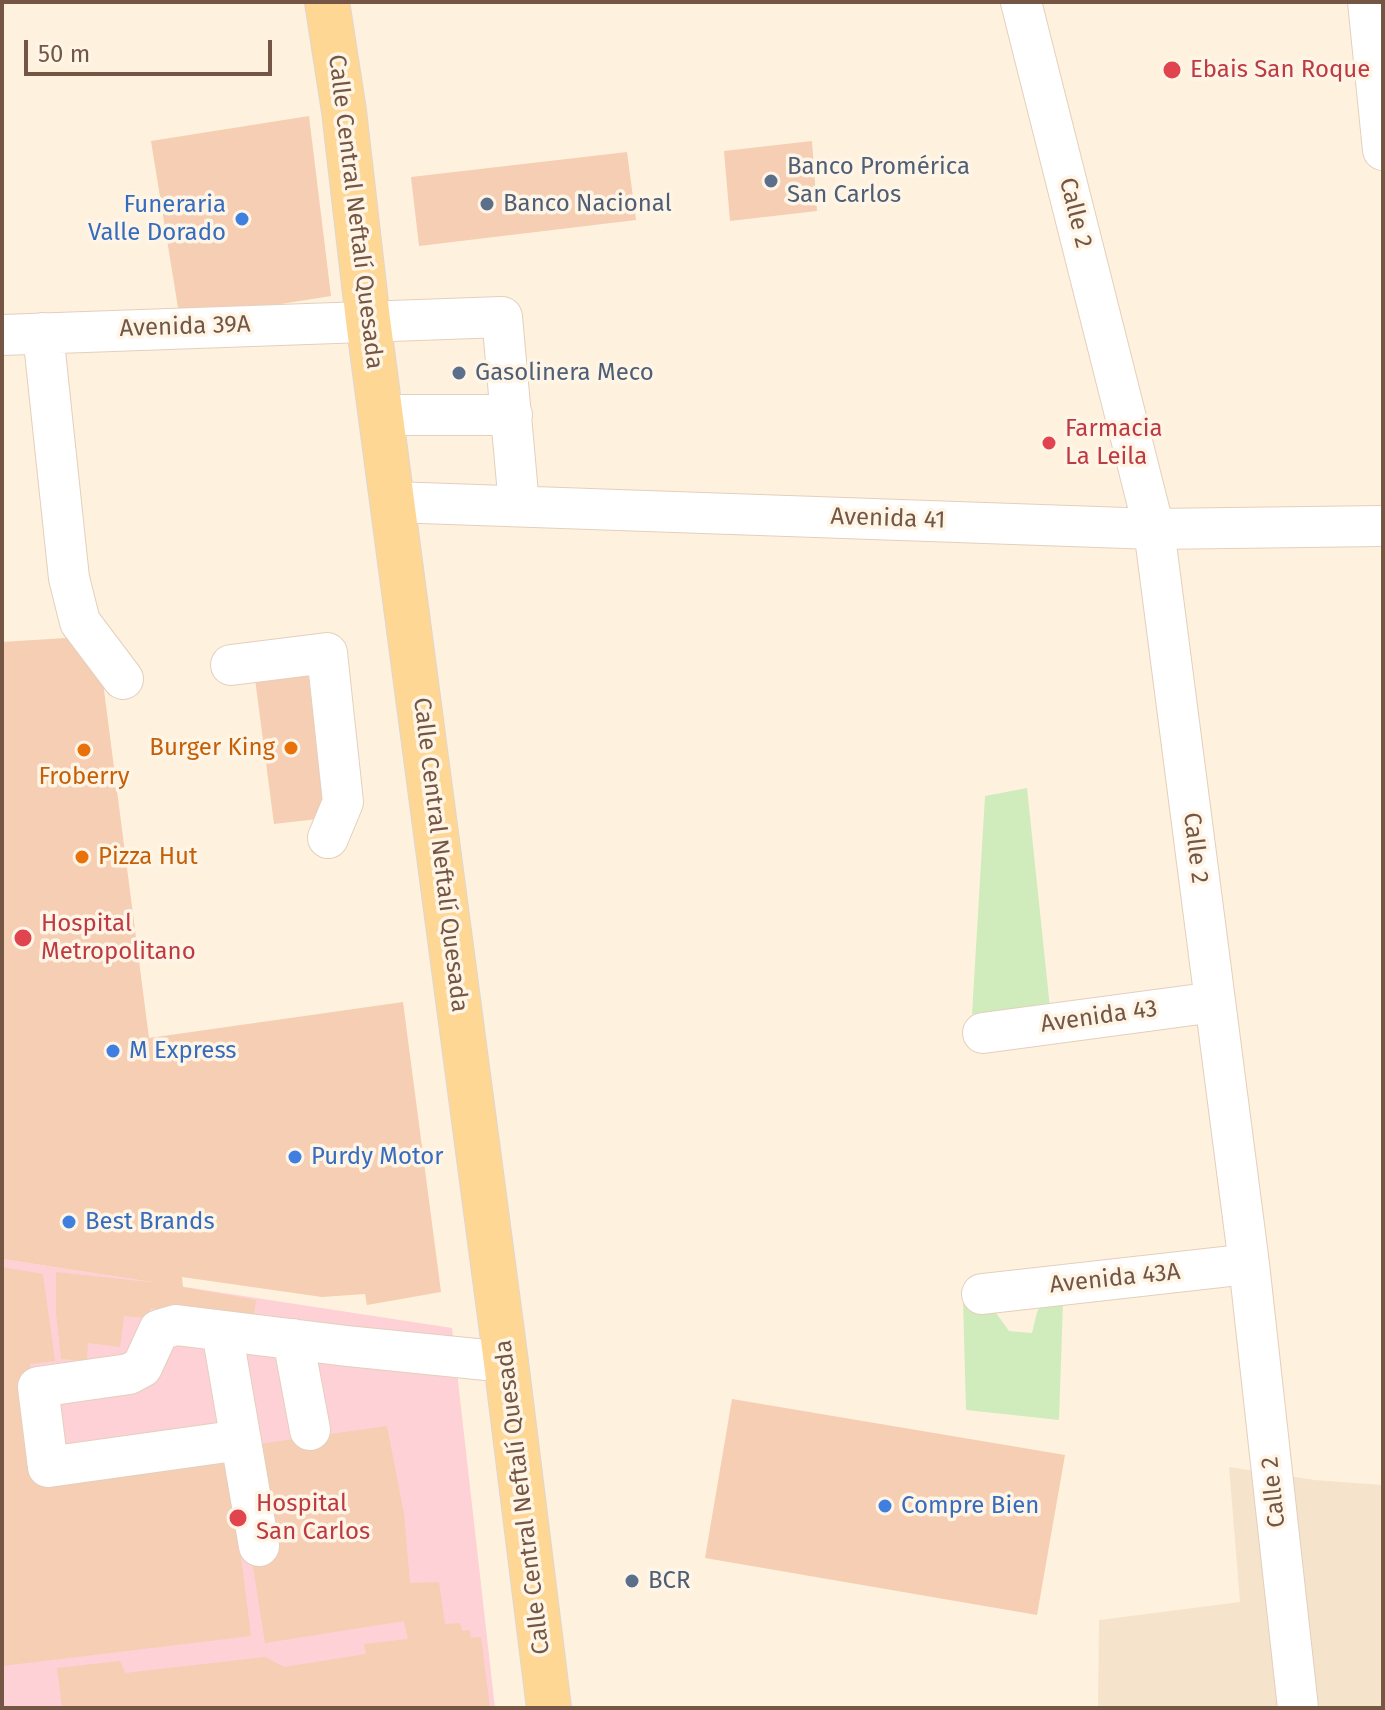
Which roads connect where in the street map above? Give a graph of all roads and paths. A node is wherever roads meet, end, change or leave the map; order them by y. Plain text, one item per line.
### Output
1 (327, 2) edge
2 (1021, 2) edge
3 (1368, 2) edge
4 (1383, 150) edge
5 (368, 320) junction
6 (43, 333) junction
7 (2, 335) edge
8 (382, 415) junction
9 (512, 415) junction
10 (393, 502) junction
11 (519, 505) junction
12 (1383, 526) edge
13 (1154, 529) junction
14 (231, 665) dead end
15 (123, 679) dead end
16 (328, 838) dead end
17 (1215, 1002) junction
18 (983, 1033) dead end
19 (1249, 1264) junction
20 (982, 1294) dead end
21 (222, 1331) junction
22 (293, 1339) junction
23 (506, 1362) junction
24 (310, 1430) dead end
25 (241, 1440) junction
26 (259, 1546) dead end
27 (549, 1708) edge
28 (1298, 1708) edge

1 - 5 main road, Calle Central Neftalí Quesada
2 - 13 street, Calle 2
3 - 4 street
5 - 6 street, Avenida 39A
5 - 8 main road, Calle Central Neftalí Quesada
5 - 9 street, Avenida 39A
6 - 7 street, Avenida 39A
6 - 15 street
8 - 9 street
8 - 10 main road, Calle Central Neftalí Quesada
9 - 11 street
10 - 11 street, Avenida 41
10 - 23 main road, Calle Central Neftalí Quesada
11 - 13 street, Avenida 41
12 - 13 street, Avenida 41
13 - 17 street, Calle 2
14 - 16 street
17 - 18 street, Avenida 43
17 - 19 street, Calle 2
19 - 20 street, Avenida 43A
19 - 28 street, Calle 2
21 - 22 street
21 - 25 street
21 - 25 street
22 - 23 street
22 - 24 street
23 - 27 main road, Calle Central Neftalí Quesada
25 - 26 street

